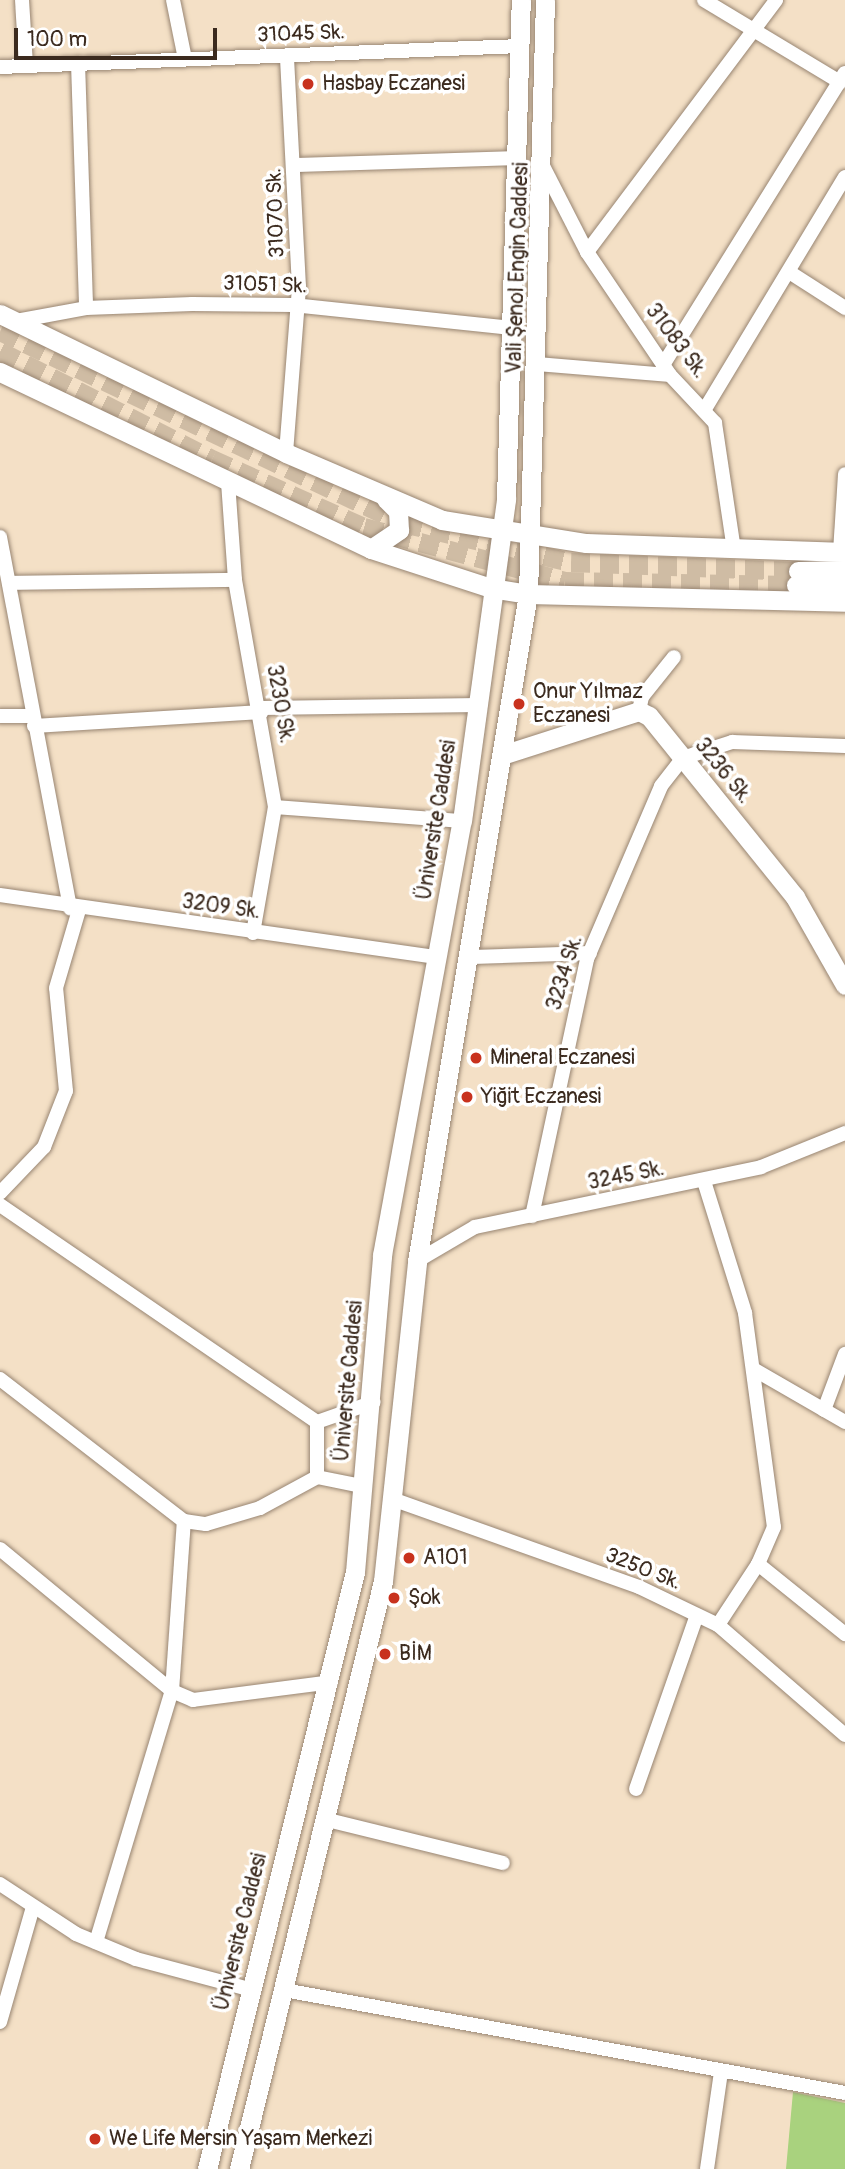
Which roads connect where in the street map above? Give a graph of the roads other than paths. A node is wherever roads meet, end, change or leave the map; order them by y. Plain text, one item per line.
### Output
1 (22, 0) edge
2 (173, 0) edge
3 (521, 0) edge
4 (545, 0) edge
5 (704, 0) edge
6 (776, 0) edge
7 (751, 32) junction
8 (521, 46) junction
9 (287, 55) junction
10 (185, 59) junction
11 (79, 63) junction
12 (26, 66) junction
13 (0, 67) edge
14 (842, 78) edge
15 (519, 158) junction
16 (296, 165) junction
17 (544, 168) junction
18 (845, 177) edge
19 (587, 252) junction
20 (789, 272) junction
21 (293, 305) junction
22 (86, 308) junction
23 (845, 308) edge
24 (8, 317) edge
25 (512, 328) junction
26 (538, 364) junction
27 (667, 370) junction
28 (0, 372) edge
29 (705, 409) junction
30 (285, 453) junction
31 (845, 474) edge
32 (228, 482) junction
33 (386, 499) junction
34 (499, 533) junction
35 (0, 537) edge
36 (531, 537) junction
37 (371, 549) junction
38 (734, 550) junction
39 (843, 558) edge
40 (235, 580) junction
41 (9, 583) junction
42 (845, 585) edge
43 (491, 588) junction
44 (528, 594) junction
45 (845, 602) edge
46 (674, 657) dead end
47 (479, 705) junction
48 (261, 710) junction
49 (639, 711) junction
50 (0, 716) edge
51 (33, 721) junction
52 (845, 746) edge
53 (502, 754) junction
54 (683, 758) junction
55 (275, 807) junction
56 (462, 821) junction
57 (0, 895) edge
58 (75, 909) junction
59 (253, 933) junction
60 (590, 953) junction
61 (437, 957) junction
62 (472, 957) junction
63 (845, 985) edge
64 (845, 1133) edge
65 (704, 1181) junction
66 (0, 1193) edge
67 (0, 1205) edge
68 (532, 1216) junction
69 (417, 1261) junction
70 (845, 1354) edge
71 (755, 1370) junction
72 (0, 1379) edge
73 (374, 1402) junction
74 (824, 1410) junction
75 (317, 1422) junction
76 (845, 1422) edge
77 (317, 1477) junction
78 (362, 1486) junction
79 (392, 1500) junction
80 (184, 1521) junction
81 (0, 1549) edge
82 (758, 1564) junction
83 (697, 1615) junction
84 (718, 1625) junction
85 (845, 1634) edge
86 (331, 1682) junction
87 (172, 1691) junction
88 (845, 1735) edge
89 (636, 1789) dead end
90 (328, 1820) junction
91 (503, 1863) dead end
92 (0, 1884) edge
93 (33, 1907) junction
94 (96, 1942) junction
95 (249, 1989) junction
96 (284, 1990) junction
97 (0, 2022) edge
98 (721, 2072) junction
99 (845, 2093) edge
100 (206, 2169) edge
101 (239, 2169) edge
102 (707, 2169) edge

1 - 12 street
2 - 10 street
3 - 8 main road, Vali Şenol Engin Caddesi
4 - 17 main road, Vali Şenol Engin Caddesi
5 - 7 street
6 - 7 street
7 - 14 street
7 - 19 street
8 - 9 street, 31045 Sk.
8 - 15 main road, Vali Şenol Engin Caddesi
9 - 10 street, 31045 Sk.
9 - 16 street, 31070 Sk.
10 - 11 street, 31045 Sk.
11 - 12 street, 31045 Sk.
11 - 22 street
12 - 13 street, 31045 Sk.
14 - 27 street
15 - 16 street
15 - 25 main road, Vali Şenol Engin Caddesi
16 - 21 street, 31070 Sk.
17 - 19 street, 31083 Sk.
17 - 26 main road, Vali Şenol Engin Caddesi
18 - 20 street
19 - 27 street, 31083 Sk.
20 - 23 street
20 - 29 street
21 - 22 street, 31051 Sk.
21 - 25 street, 31051 Sk.
21 - 30 street, 31070 Sk.
22 - 24 street, 31051 Sk.
24 - 30 main road
25 - 34 main road, Vali Şenol Engin Caddesi
26 - 27 street
26 - 36 main road, Vali Şenol Engin Caddesi
27 - 29 street, 31083 Sk.
28 - 32 main road
29 - 38 street, 31083 Sk.
30 - 33 main road
31 - 39 street
32 - 37 main road
32 - 40 street, 3230 Sk.
33 - 34 main road
33 - 37 main road
34 - 36 main road
34 - 43 main road, Vali Şenol Engin Caddesi
35 - 41 street
36 - 38 main road
36 - 44 main road, Vali Şenol Engin Caddesi
37 - 43 main road
38 - 39 main road
39 - 42 main road
40 - 41 street
40 - 48 street, 3230 Sk.
41 - 51 street
43 - 44 main road
43 - 47 main road, Üniversite Caddesi
44 - 45 main road
44 - 53 main road
46 - 49 street
47 - 48 street
47 - 56 main road, Üniversite Caddesi
48 - 51 street
48 - 55 street, 3230 Sk.
49 - 53 main road
49 - 54 main road, 3236 Sk.
50 - 51 street
51 - 58 street
52 - 54 street
53 - 62 main road
54 - 60 street, 3234 Sk.
54 - 63 main road, 3236 Sk.
55 - 56 street
55 - 59 street, 3230 Sk.
56 - 61 main road, Üniversite Caddesi
57 - 58 street, 3209 Sk.
58 - 59 street, 3209 Sk.
58 - 66 street
59 - 61 street, 3209 Sk.
60 - 62 street
60 - 68 street, 3234 Sk.
61 - 73 main road, Üniversite Caddesi
62 - 69 main road
64 - 65 street, 3245 Sk.
65 - 68 street, 3245 Sk.
65 - 71 street
67 - 75 street
68 - 69 street, 3245 Sk.
69 - 79 main road
70 - 74 street
71 - 74 street
71 - 82 street
72 - 80 street
73 - 75 street
73 - 78 main road, Üniversite Caddesi
74 - 76 street
75 - 77 street
77 - 78 street
77 - 80 street
78 - 86 main road, Üniversite Caddesi
79 - 83 street, 3250 Sk.
79 - 90 main road
80 - 87 street
81 - 87 street
82 - 84 street
82 - 85 street
83 - 84 street, 3250 Sk.
83 - 89 street
84 - 88 street, 3250 Sk.
86 - 87 street
86 - 95 main road, Üniversite Caddesi
87 - 94 street
90 - 91 street
90 - 96 main road
92 - 93 street
93 - 94 street
93 - 97 street
94 - 95 street
95 - 100 main road, Üniversite Caddesi
96 - 98 street
96 - 101 main road
98 - 99 street
98 - 102 street

